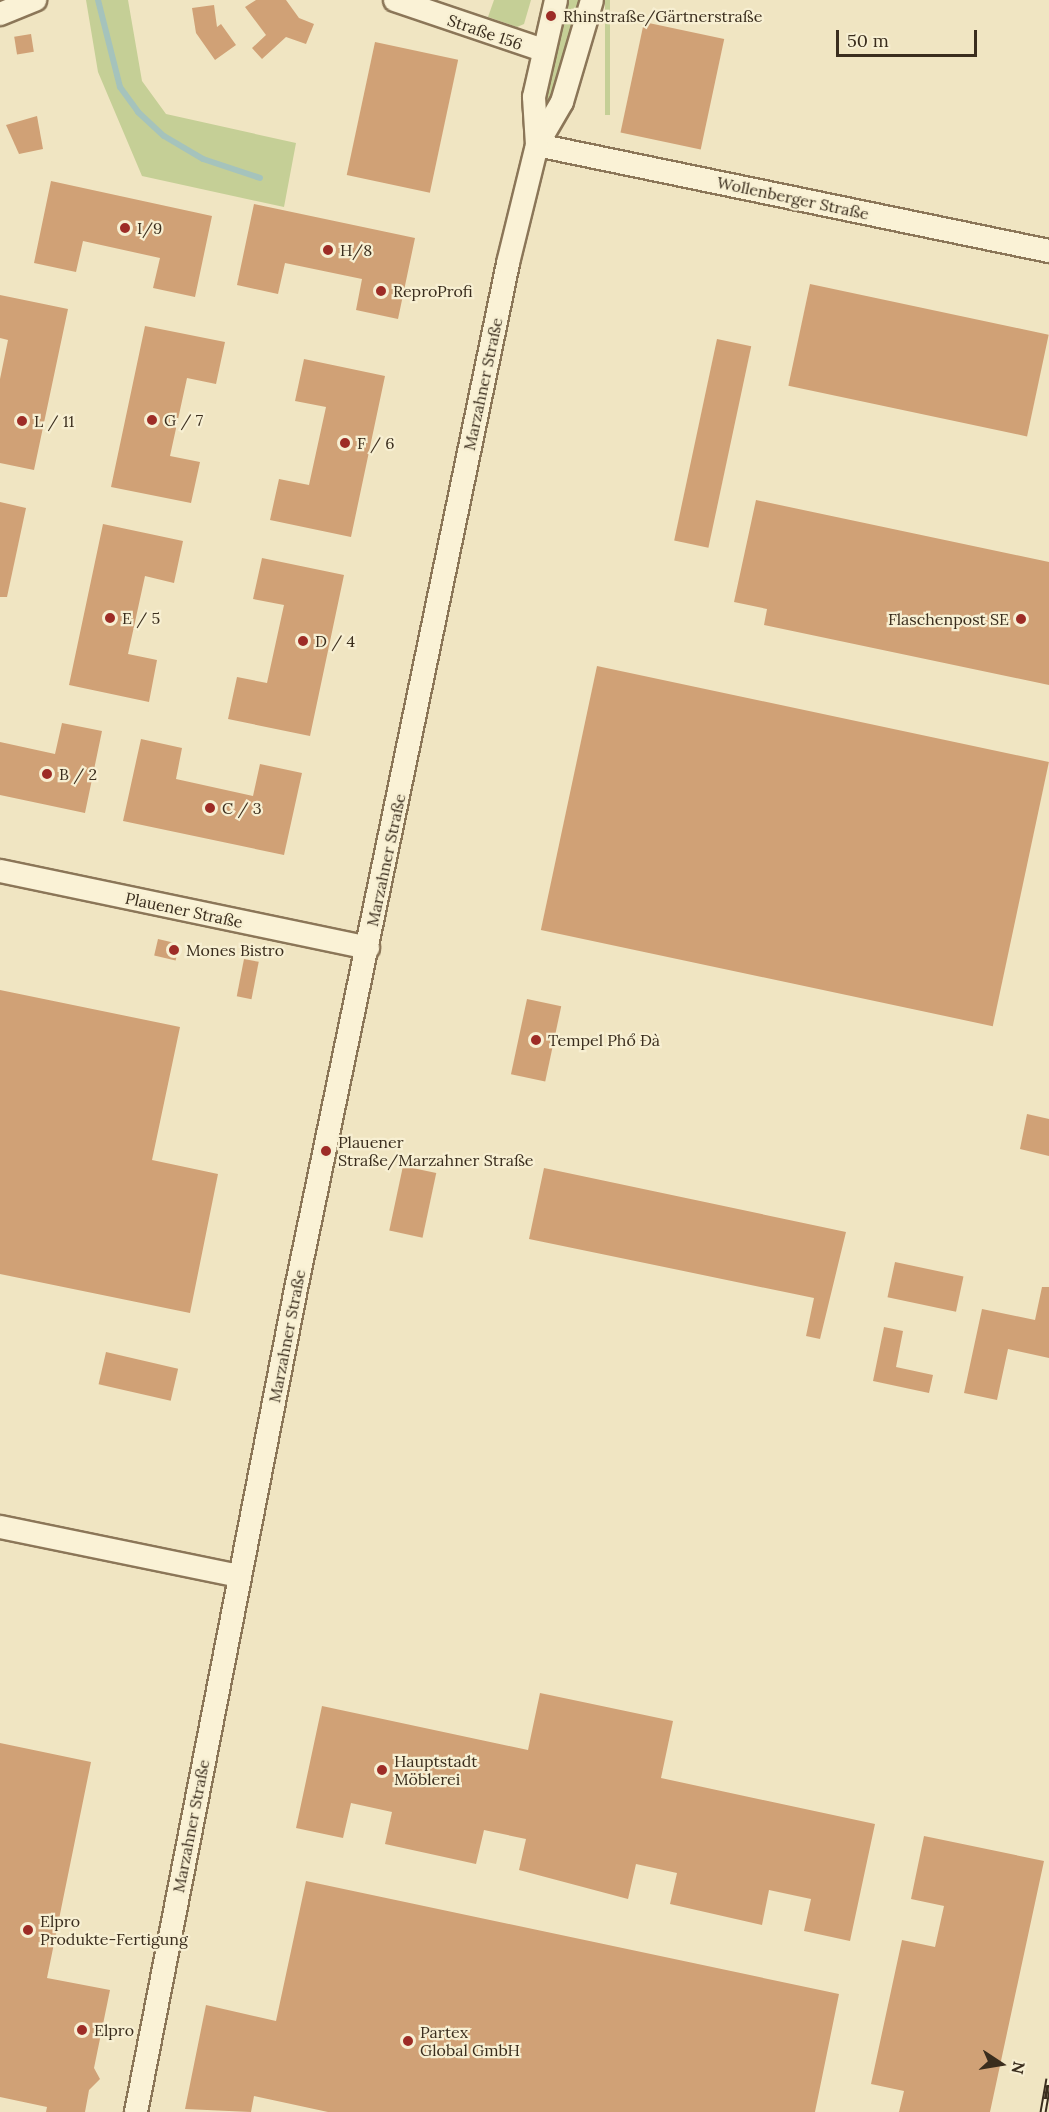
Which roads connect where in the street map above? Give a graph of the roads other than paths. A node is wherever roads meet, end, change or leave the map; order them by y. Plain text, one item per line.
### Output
1 (35, 0) edge
2 (395, 0) edge
3 (556, 0) edge
4 (592, 0) edge
5 (0, 14) edge
6 (543, 50) junction
7 (537, 145) junction
8 (1049, 251) edge
9 (0, 871) edge
10 (368, 948) junction
11 (0, 1527) edge
12 (238, 1576) junction
13 (136, 2112) edge

1 - 5 street
2 - 6 street, Straße 156
3 - 6 street, Marzahner Straße
4 - 7 street, Marzahner Straße
6 - 7 street, Marzahner Straße
7 - 8 street, Wollenberger Straße
7 - 10 street, Marzahner Straße
9 - 10 street, Plauener Straße
10 - 12 street, Marzahner Straße
11 - 12 street
12 - 13 street, Marzahner Straße

